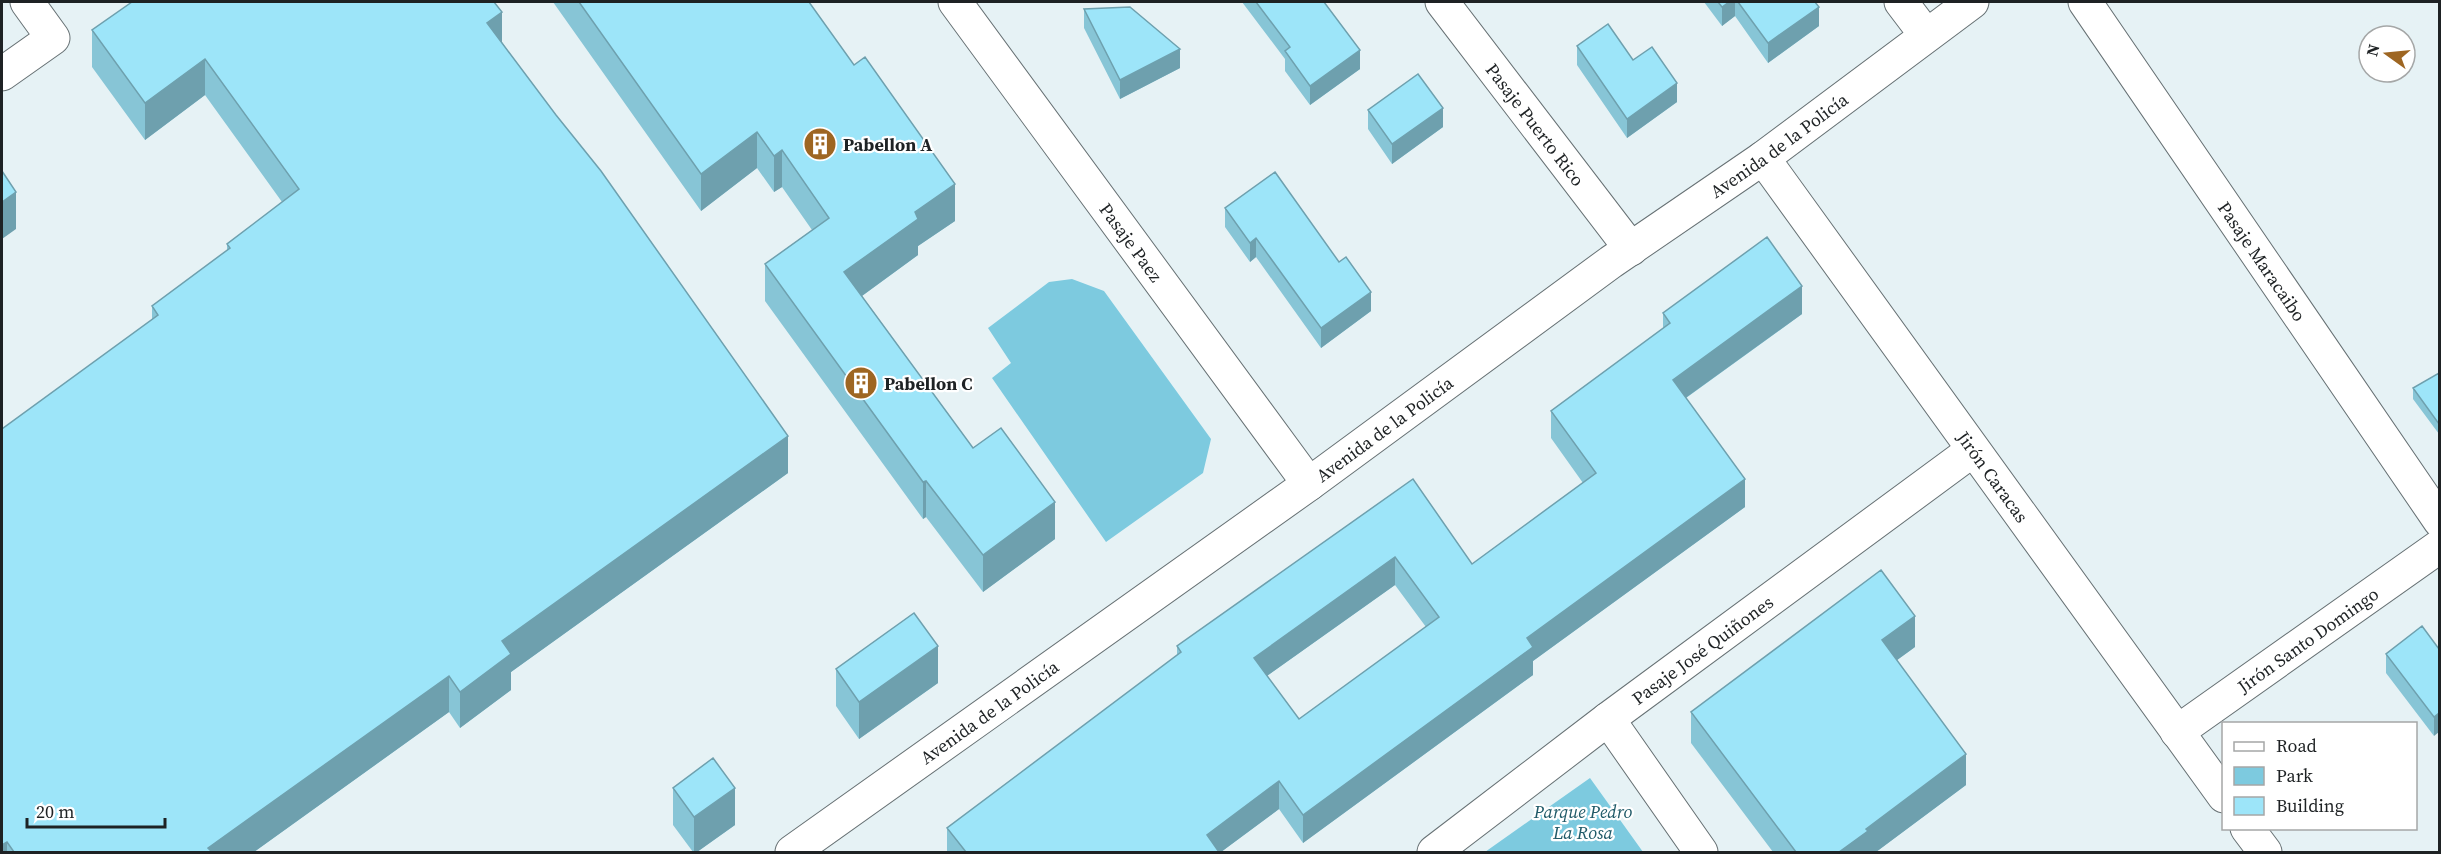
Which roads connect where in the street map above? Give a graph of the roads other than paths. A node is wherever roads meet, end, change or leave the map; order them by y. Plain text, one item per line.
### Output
1 (27, 2) edge
2 (955, 2) edge
3 (1442, 2) edge
4 (1901, 2) edge
5 (1972, 2) edge
6 (2085, 2) edge
7 (1926, 35) junction
8 (2, 74) edge
9 (1763, 158) junction
10 (1631, 249) junction
11 (1973, 450) junction
12 (1309, 484) junction
13 (2439, 521) edge
14 (2439, 546) edge
15 (1608, 719) junction
16 (2178, 732) junction
17 (2222, 795) edge
18 (2248, 830) edge
19 (792, 852) edge
20 (1434, 852) edge
21 (1701, 852) edge
22 (2265, 852) edge

1 - 8 street
2 - 12 street, Pasaje Paez
3 - 10 street, Pasaje Puerto Rico
4 - 7 street
5 - 7 street, Avenida de la Policía
6 - 13 street, Pasaje Maracaibo
7 - 9 street, Avenida de la Policía
9 - 10 street, Avenida de la Policía
9 - 11 street, Jirón Caracas
10 - 12 street, Avenida de la Policía
11 - 15 street, Pasaje José Quiñones
11 - 16 street, Jirón Caracas
12 - 19 street, Avenida de la Policía
14 - 16 street, Jirón Santo Domingo
15 - 20 street, Pasaje José Quiñones
15 - 21 street
16 - 17 street, Jirón Caracas
18 - 22 street

